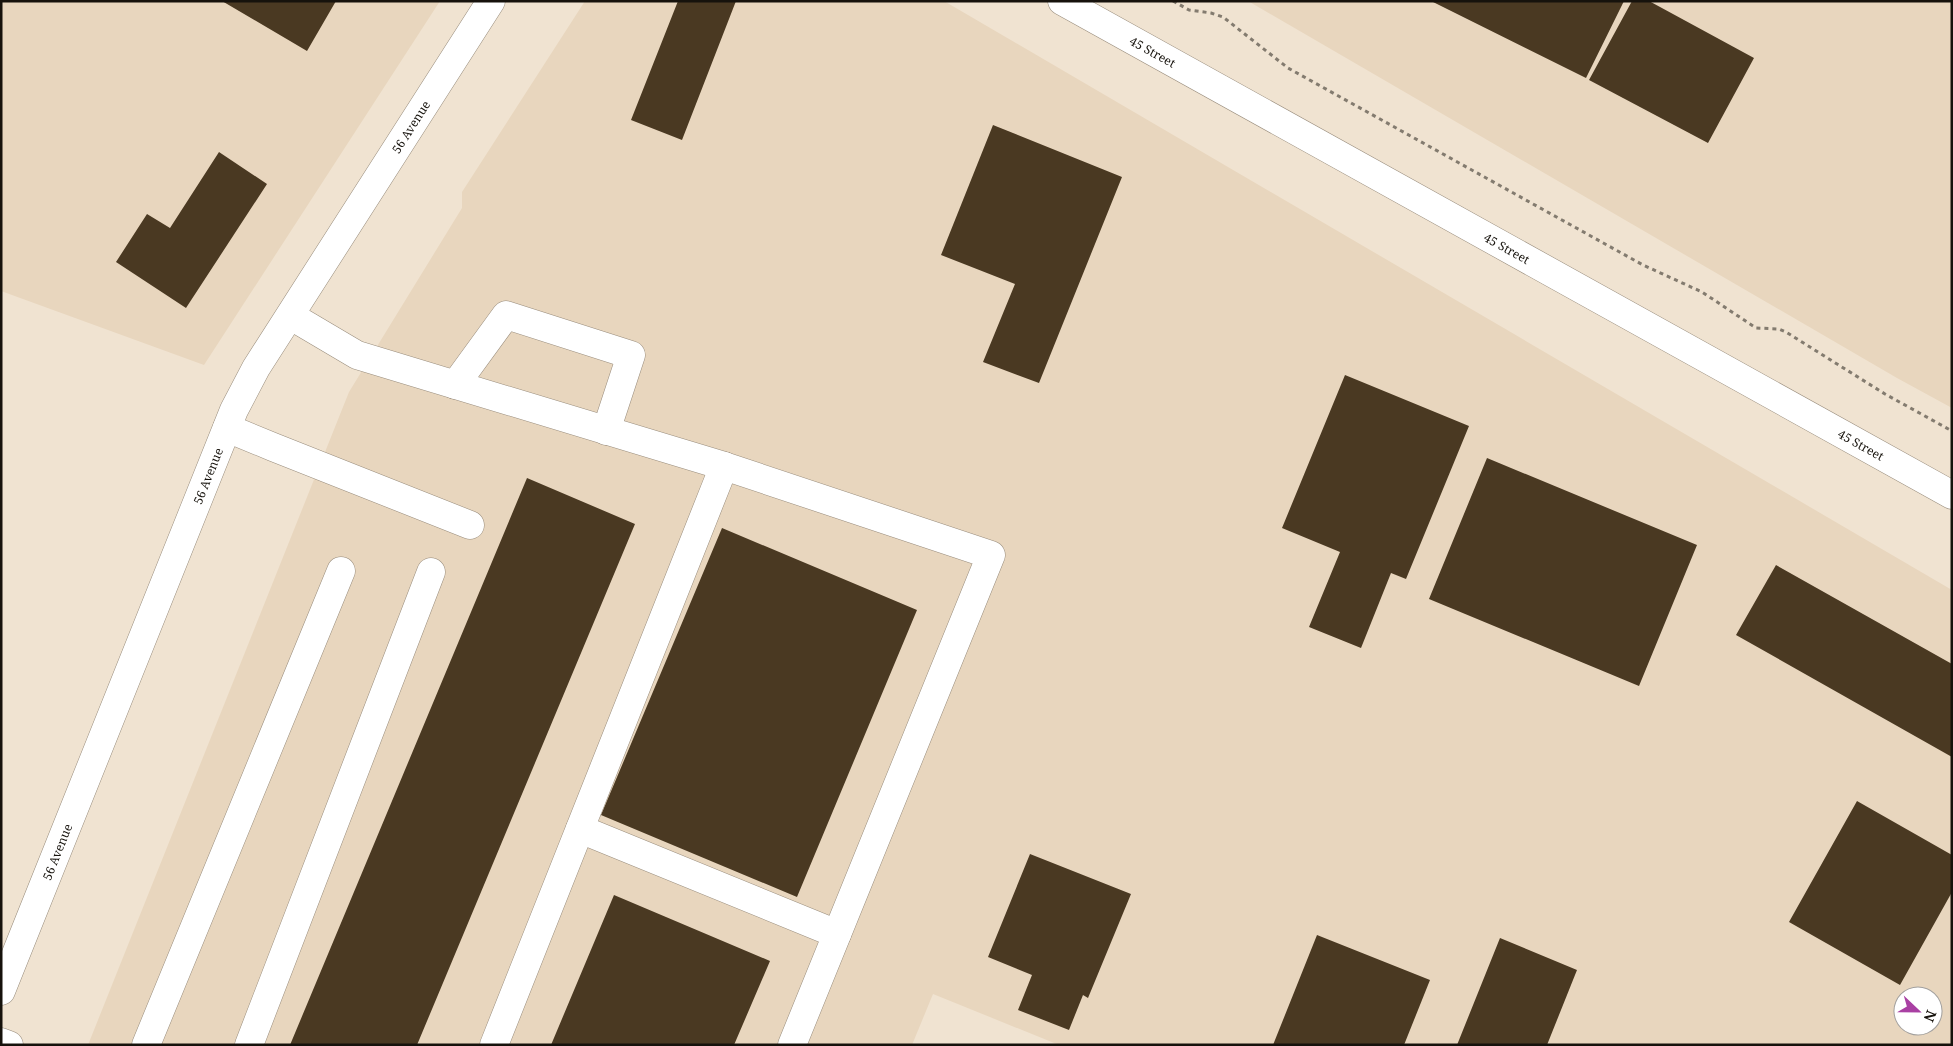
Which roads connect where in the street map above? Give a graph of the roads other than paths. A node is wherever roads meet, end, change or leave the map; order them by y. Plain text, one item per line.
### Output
1 (491, 1) edge
2 (1062, 1) edge
3 (291, 316) junction
4 (455, 385) junction
5 (227, 428) junction
6 (606, 431) junction
7 (724, 466) junction
8 (1952, 495) edge
9 (470, 525) dead end
10 (340, 570) dead end
11 (431, 572) dead end
12 (580, 829) junction
13 (837, 934) junction
14 (1, 991) edge
15 (1, 1042) edge
16 (9, 1045) edge
17 (146, 1045) edge
18 (249, 1045) edge
19 (494, 1045) edge
20 (792, 1045) edge

1 - 3 street, 56 Avenue
2 - 8 street, 45 Street
3 - 4 street
3 - 5 street, 56 Avenue
4 - 6 street
4 - 6 street
5 - 9 street
5 - 14 street, 56 Avenue
6 - 7 street
7 - 12 street
7 - 13 street
10 - 17 street
11 - 18 street
12 - 13 street
12 - 19 street
13 - 20 street
15 - 16 street

